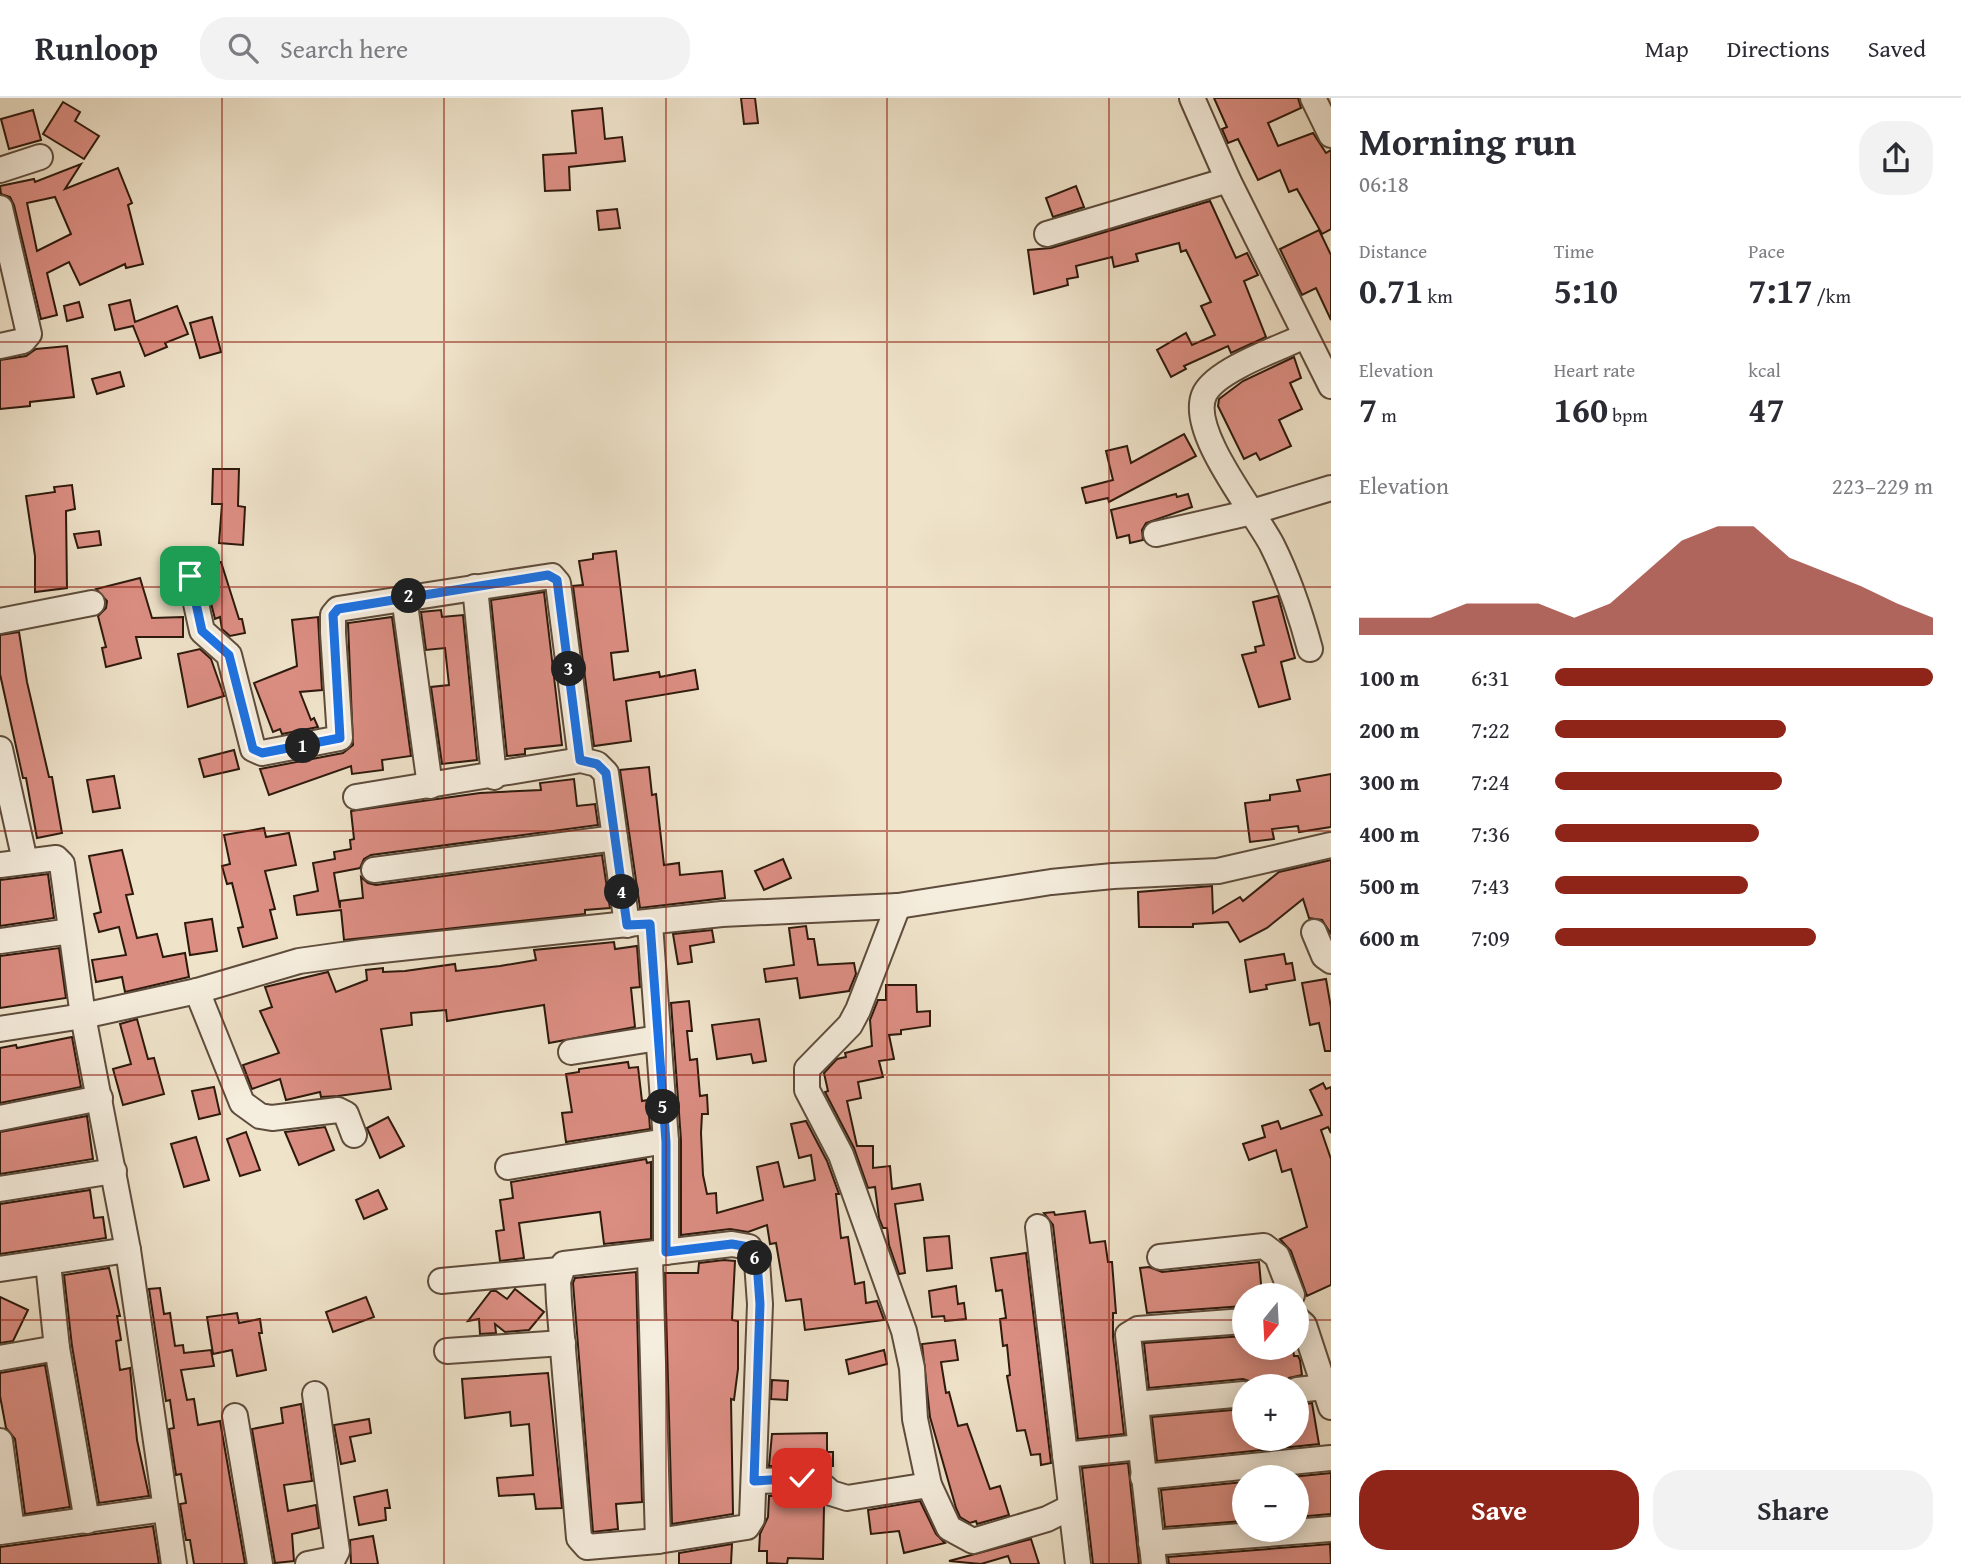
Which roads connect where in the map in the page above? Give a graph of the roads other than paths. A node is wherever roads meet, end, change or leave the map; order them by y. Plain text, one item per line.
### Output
1 (1192, 98) edge
2 (40, 157) dead end
3 (0, 170) edge
4 (1228, 180) junction
5 (0, 208) edge
6 (1047, 234) dead end
7 (1305, 336) junction
8 (0, 346) edge
9 (1331, 386) edge
10 (1331, 488) edge
11 (1252, 512) junction
12 (1156, 534) dead end
13 (190, 576) dead end
14 (475, 587) junction
15 (404, 597) junction
16 (92, 603) dead end
17 (0, 621) edge
18 (1310, 649) dead end
19 (580, 760) junction
20 (1, 761) edge
21 (494, 777) junction
22 (430, 786) junction
23 (356, 797) dead end
24 (9, 838) edge
25 (614, 838) junction
26 (1331, 845) edge
27 (25, 861) junction
28 (0, 865) edge
29 (374, 870) dead end
30 (898, 906) junction
31 (639, 924) junction
32 (71, 931) junction
33 (1314, 932) dead end
34 (0, 941) edge
35 (1331, 961) edge
36 (197, 991) junction
37 (83, 1016) junction
38 (0, 1029) edge
39 (658, 1038) junction
40 (571, 1052) dead end
41 (100, 1098) junction
42 (0, 1118) edge
43 (354, 1135) dead end
44 (666, 1142) junction
45 (508, 1167) dead end
46 (114, 1171) junction
47 (0, 1189) edge
48 (1038, 1227) dead end
49 (128, 1250) junction
50 (658, 1254) junction
51 (1160, 1257) dead end
52 (48, 1263) junction
53 (0, 1269) edge
54 (559, 1270) junction
55 (441, 1281) dead end
56 (1287, 1283) edge
57 (1232, 1322) edge
58 (563, 1343) junction
59 (1309, 1347) edge
60 (57, 1348) junction
61 (447, 1351) dead end
62 (0, 1358) edge
63 (1309, 1393) edge
64 (315, 1394) dead end
65 (1232, 1395) edge
66 (1327, 1397) edge
67 (1136, 1404) junction
68 (235, 1416) dead end
69 (0, 1441) edge
70 (1139, 1447) junction
71 (1065, 1455) junction
72 (1331, 1458) edge
73 (1143, 1477) junction
74 (754, 1481) junction
75 (929, 1485) junction
76 (1071, 1507) junction
77 (164, 1509) junction
78 (87, 1521) junction
79 (1331, 1529) edge
80 (6, 1531) edge
81 (658, 1541) junction
82 (1152, 1554) edge
83 (174, 1564) edge
84 (260, 1564) edge
85 (308, 1564) edge
86 (1078, 1564) edge

1 - 4 street
2 - 3 street
4 - 6 street
4 - 7 street
5 - 8 street
7 - 9 street
7 - 11 street
10 - 11 street
11 - 12 street
11 - 18 street
13 - 15 street
14 - 15 street
14 - 19 street
14 - 21 street
15 - 22 street
16 - 17 street
19 - 21 street
19 - 25 street
20 - 24 street
21 - 22 street
22 - 23 street
24 - 27 street
25 - 29 street
25 - 31 street
26 - 30 street
27 - 28 street
27 - 32 street
30 - 31 street
30 - 75 street
31 - 36 street
31 - 39 street
32 - 34 street
32 - 37 street
33 - 35 street
36 - 37 street
36 - 43 street
37 - 38 street
37 - 41 street
39 - 40 street
39 - 44 street
41 - 42 street
41 - 46 street
44 - 45 street
44 - 50 street
46 - 47 street
46 - 49 street
48 - 71 street
49 - 52 street
49 - 77 street
50 - 54 street
50 - 74 street
50 - 81 street
51 - 56 street
52 - 53 street
52 - 60 street
54 - 55 street
54 - 58 street
57 - 67 street
58 - 61 street
58 - 81 street
59 - 66 street
60 - 62 street
60 - 78 street
63 - 66 street
64 - 85 street
65 - 67 street
67 - 70 street
68 - 84 street
69 - 80 street
70 - 71 street
70 - 73 street
71 - 76 street
72 - 73 street
73 - 82 street
74 - 75 street
74 - 81 street
75 - 76 street
76 - 86 street
77 - 78 street
77 - 83 street
78 - 80 street
79 - 82 street

